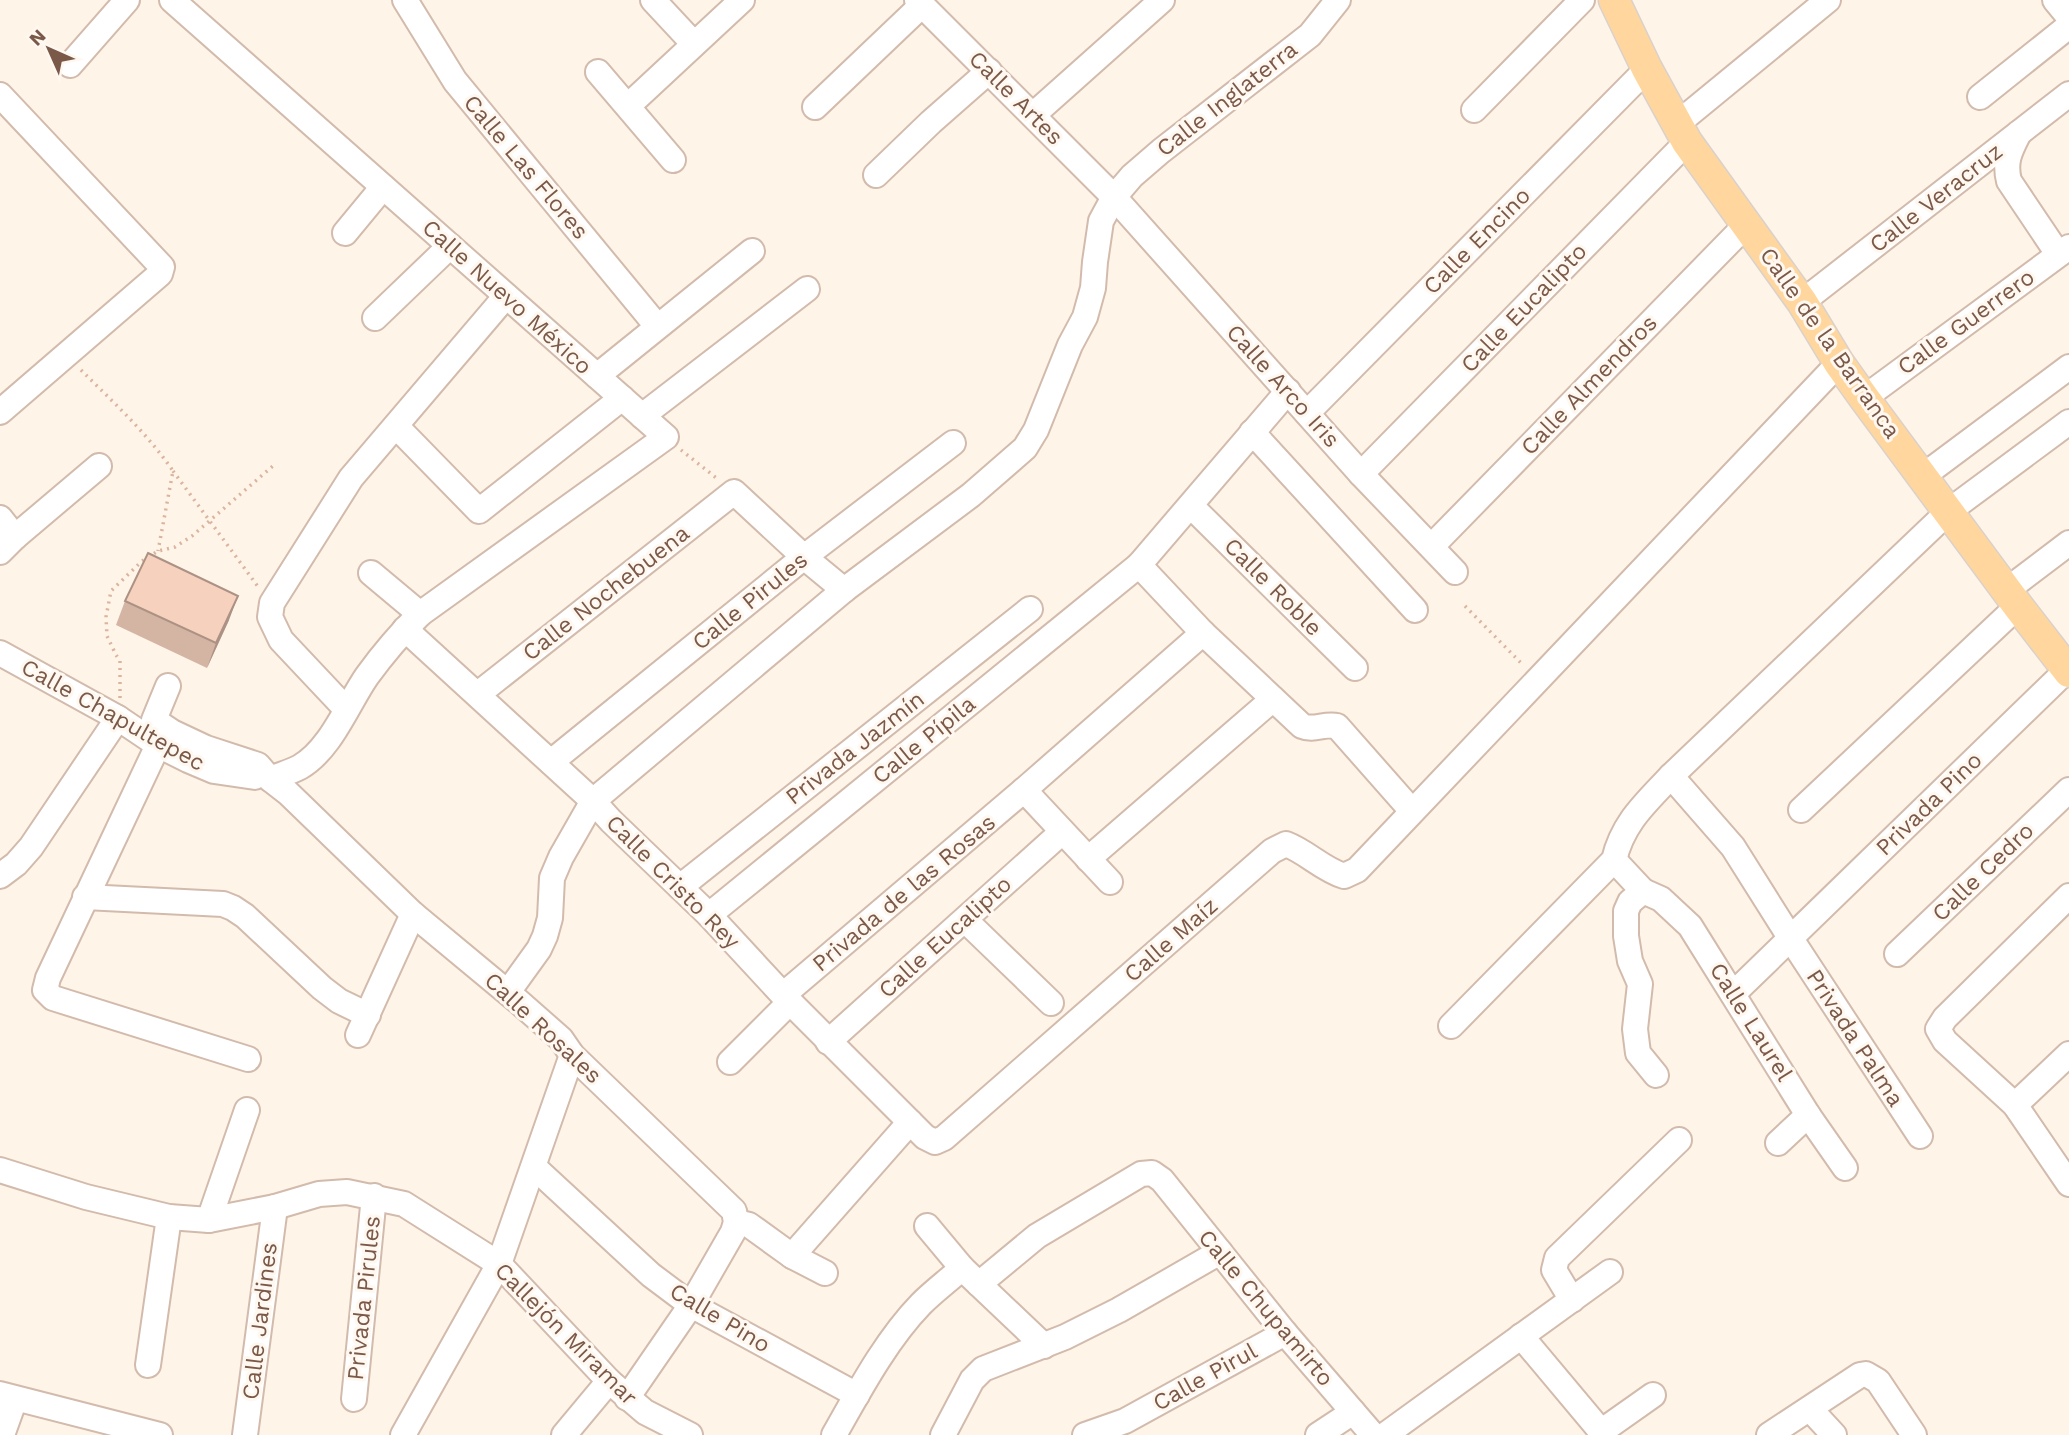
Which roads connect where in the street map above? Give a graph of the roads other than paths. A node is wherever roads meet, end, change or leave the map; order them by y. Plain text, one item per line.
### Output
1 (127, 0) edge
2 (172, 0) edge
3 (405, 0) edge
4 (653, 0) edge
5 (742, 0) edge
6 (1162, 0) edge
7 (1338, 0) edge
8 (1582, 0) edge
9 (1828, 0) edge
10 (2055, 0) edge
11 (1615, 1) edge
12 (919, 2) edge
13 (2069, 17) edge
14 (2069, 26) edge
15 (694, 44) junction
16 (82, 62) dead end
17 (1647, 69) junction
18 (989, 71) junction
19 (598, 72) dead end
20 (2069, 94) edge
21 (0, 95) edge
22 (1980, 97) dead end
23 (628, 106) junction
24 (815, 107) dead end
25 (1474, 110) dead end
26 (1034, 116) junction
27 (1682, 133) junction
28 (2019, 133) junction
29 (673, 160) dead end
30 (876, 175) dead end
31 (383, 187) junction
32 (1114, 197) junction
33 (1747, 224) junction
34 (345, 233) dead end
35 (450, 246) junction
36 (752, 251) dead end
37 (2064, 251) edge
38 (807, 289) dead end
39 (506, 296) junction
40 (1802, 302) junction
41 (375, 318) dead end
42 (657, 326) junction
43 (1839, 363) junction
44 (2069, 367) edge
45 (597, 376) junction
46 (1288, 391) junction
47 (622, 398) junction
48 (1864, 398) junction
49 (0, 412) edge
50 (1307, 413) junction
51 (642, 416) junction
52 (2069, 422) edge
53 (396, 426) junction
54 (1252, 432) junction
55 (953, 443) dead end
56 (99, 466) dead end
57 (1361, 474) junction
58 (1923, 476) junction
59 (1191, 506) junction
60 (1949, 511) junction
61 (5, 536) edge
62 (2069, 543) edge
63 (1432, 546) junction
64 (804, 557) junction
65 (1139, 565) junction
66 (1455, 572) dead end
67 (371, 573) dead end
68 (845, 590) junction
69 (2012, 598) junction
70 (1030, 609) dead end
71 (1416, 610) dead end
72 (412, 622) junction
73 (1203, 633) junction
74 (0, 653) edge
75 (1355, 668) dead end
76 (2068, 671) edge
77 (168, 686) dead end
78 (478, 694) junction
79 (1273, 699) junction
80 (346, 709) junction
81 (118, 718) junction
82 (158, 745) junction
83 (551, 762) junction
84 (1671, 776) junction
85 (270, 779) junction
86 (1024, 790) junction
87 (2069, 790) edge
88 (593, 801) junction
89 (1801, 810) dead end
90 (1412, 811) junction
91 (1062, 832) junction
92 (1088, 859) junction
93 (1614, 860) junction
94 (0, 876) edge
95 (1110, 882) dead end
96 (680, 887) junction
97 (1643, 891) junction
98 (2069, 896) edge
99 (85, 897) junction
100 (413, 914) junction
101 (709, 915) junction
102 (965, 920) junction
103 (1791, 939) junction
104 (1898, 954) dead end
105 (508, 992) junction
106 (1733, 994) junction
107 (787, 999) junction
108 (1051, 1003) dead end
109 (1451, 1026) dead end
110 (828, 1042) junction
111 (2069, 1054) edge
112 (572, 1055) junction
113 (248, 1059) dead end
114 (730, 1062) dead end
115 (1656, 1075) dead end
116 (2015, 1105) junction
117 (247, 1110) dead end
118 (1808, 1115) junction
119 (910, 1122) junction
120 (1920, 1136) dead end
121 (1679, 1140) dead end
122 (935, 1142) joint
123 (1778, 1143) dead end
124 (534, 1167) junction
125 (1844, 1168) dead end
126 (0, 1171) edge
127 (2069, 1184) edge
128 (374, 1196) junction
129 (275, 1207) junction
130 (169, 1217) junction
131 (209, 1220) junction
132 (736, 1222) junction
133 (927, 1226) dead end
134 (1220, 1252) junction
135 (792, 1256) junction
136 (499, 1264) junction
137 (1610, 1272) dead end
138 (825, 1273) dead end
139 (971, 1276) junction
140 (1573, 1300) junction
141 (691, 1305) junction
142 (1285, 1333) junction
143 (1521, 1336) junction
144 (1044, 1346) junction
145 (148, 1365) dead end
146 (609, 1381) junction
147 (857, 1395) junction
148 (1653, 1395) dead end
149 (8, 1397) edge
150 (627, 1398) junction
151 (354, 1399) dead end
152 (1810, 1409) junction
153 (1353, 1412) junction
154 (1132, 1428) edge
155 (407, 1433) edge
156 (1603, 1433) edge
157 (2, 1435) edge
158 (160, 1435) edge
159 (245, 1435) edge
160 (564, 1435) edge
161 (690, 1435) edge
162 (834, 1435) edge
163 (943, 1435) edge
164 (1085, 1435) edge
165 (1318, 1435) edge
166 (1373, 1435) edge
167 (1385, 1435) edge
168 (1769, 1435) edge
169 (1834, 1435) edge
170 (1913, 1435) edge

1 - 16 street
2 - 31 street, Calle Nuevo México
3 - 42 street, Calle Las Flores
4 - 15 street
5 - 15 street
6 - 26 street
7 - 32 street, Calle Inglaterra
8 - 25 street
9 - 27 street, Calle Eucalipto
10 - 13 street
11 - 17 main road, Calle de la Barranca
12 - 18 street, Calle Artes
12 - 24 street
14 - 22 street
15 - 23 street
17 - 27 main road, Calle de la Barranca
17 - 50 street, Calle Encino
18 - 26 street, Calle Artes
18 - 30 street
19 - 23 street
20 - 28 street, Calle Veracruz
21 - 49 street
23 - 29 street
26 - 32 street, Calle Artes
27 - 33 main road, Calle de la Barranca
27 - 57 street, Calle Eucalipto
28 - 37 street
28 - 40 street, Calle Veracruz
31 - 34 street
31 - 35 street, Calle Nuevo México
32 - 46 street, Calle Arco Iris
32 - 68 street, Calle Inglaterra
33 - 40 main road, Calle de la Barranca
33 - 63 street, Calle Almendros
35 - 39 street, Calle Nuevo México
35 - 41 street
36 - 42 street
37 - 48 street, Calle Guerrero
38 - 51 street
39 - 45 street, Calle Nuevo México
39 - 53 street
40 - 43 main road, Calle de la Barranca
42 - 45 street
43 - 48 main road, Calle de la Barranca
43 - 90 street
44 - 58 street
45 - 47 street, Calle Nuevo México
46 - 50 street, Calle Arco Iris
46 - 54 street
47 - 51 street, Calle Nuevo México
47 - 53 street
48 - 58 main road, Calle de la Barranca
50 - 57 street, Calle Arco Iris
51 - 72 street, Calle Nuevo México
52 - 60 street
53 - 80 street
54 - 59 street
54 - 71 street
55 - 64 street, Calle Pirules
56 - 61 street
57 - 63 street, Calle Arco Iris
58 - 60 main road, Calle de la Barranca
59 - 65 street
59 - 75 street, Calle Roble
60 - 69 main road, Calle de la Barranca
60 - 84 street
62 - 69 street
63 - 66 street, Calle Arco Iris
64 - 68 street
64 - 78 street, Calle Nochebuena
64 - 83 street, Calle Pirules
65 - 73 street
65 - 101 street, Calle Pípila
67 - 72 street, Calle Cristo Rey
68 - 88 street
69 - 76 main road, Calle de la Barranca
69 - 89 street
70 - 96 street, Privada Jazmín
72 - 78 street, Calle Cristo Rey
72 - 80 street
73 - 79 street
73 - 86 street
74 - 81 street, Calle Chapultepec
76 - 103 street, Privada Pino
77 - 85 street, Calle Rosales
78 - 83 street, Calle Cristo Rey
79 - 90 street
79 - 92 street
80 - 85 street
81 - 82 street, Calle Chapultepec
81 - 94 street
82 - 85 street, Calle Chapultepec
82 - 99 street
83 - 88 street, Calle Cristo Rey
84 - 93 street
84 - 103 street, Privada Palma
85 - 100 street, Calle Rosales
86 - 91 street
86 - 107 street, Privada de las Rosas
87 - 104 street, Calle Cedro
88 - 96 street, Calle Cristo Rey
88 - 105 street
90 - 122 street, Calle Maíz
91 - 92 street
91 - 102 street, Calle Eucalipto
92 - 95 street
93 - 97 street, Calle Laurel
93 - 109 street
96 - 101 street, Calle Cristo Rey
97 - 106 street, Calle Laurel
97 - 115 street
98 - 116 street
99 - 100 street
99 - 113 street
100 - 105 street, Calle Rosales
101 - 107 street, Calle Cristo Rey
102 - 108 street
102 - 110 street, Calle Eucalipto
103 - 106 street, Privada Pino
103 - 120 street, Privada Palma
105 - 112 street, Calle Rosales
106 - 118 street, Calle Laurel
107 - 110 street, Calle Cristo Rey
107 - 114 street, Privada de las Rosas
110 - 119 street, Calle Cristo Rey
111 - 116 street
112 - 124 street
112 - 132 street, Calle Rosales
116 - 127 street
117 - 131 street
118 - 123 street
118 - 125 street, Calle Laurel
119 - 122 street, Calle Cristo Rey
119 - 135 street
121 - 140 street
124 - 136 street
124 - 141 street, Calle Pino
126 - 130 street, Callejón Miramar
128 - 129 street, Callejón Miramar
128 - 136 street, Callejón Miramar
128 - 151 street, Privada Pirules
129 - 131 street, Callejón Miramar
129 - 159 street, Calle Jardines
130 - 131 street, Callejón Miramar
130 - 145 street
132 - 135 street
132 - 141 street
133 - 139 street
134 - 139 street, Calle Chupamirto
134 - 142 street, Calle Chupamirto
134 - 144 street
135 - 138 street
136 - 146 street, Callejón Miramar
136 - 155 street
137 - 140 street
139 - 144 street
139 - 147 street
140 - 143 street
141 - 147 street, Calle Pino
141 - 150 street
142 - 153 street, Calle Chupamirto
142 - 154 street, Calle Pirul
143 - 156 street
143 - 167 street
144 - 163 street
146 - 150 street, Callejón Miramar
146 - 160 street
147 - 162 street
148 - 156 street
149 - 157 street
149 - 158 street
150 - 161 street, Callejón Miramar
152 - 168 street
152 - 169 street
152 - 170 street
153 - 165 street
153 - 166 street, Calle Chupamirto
154 - 164 street, Calle Pirul

